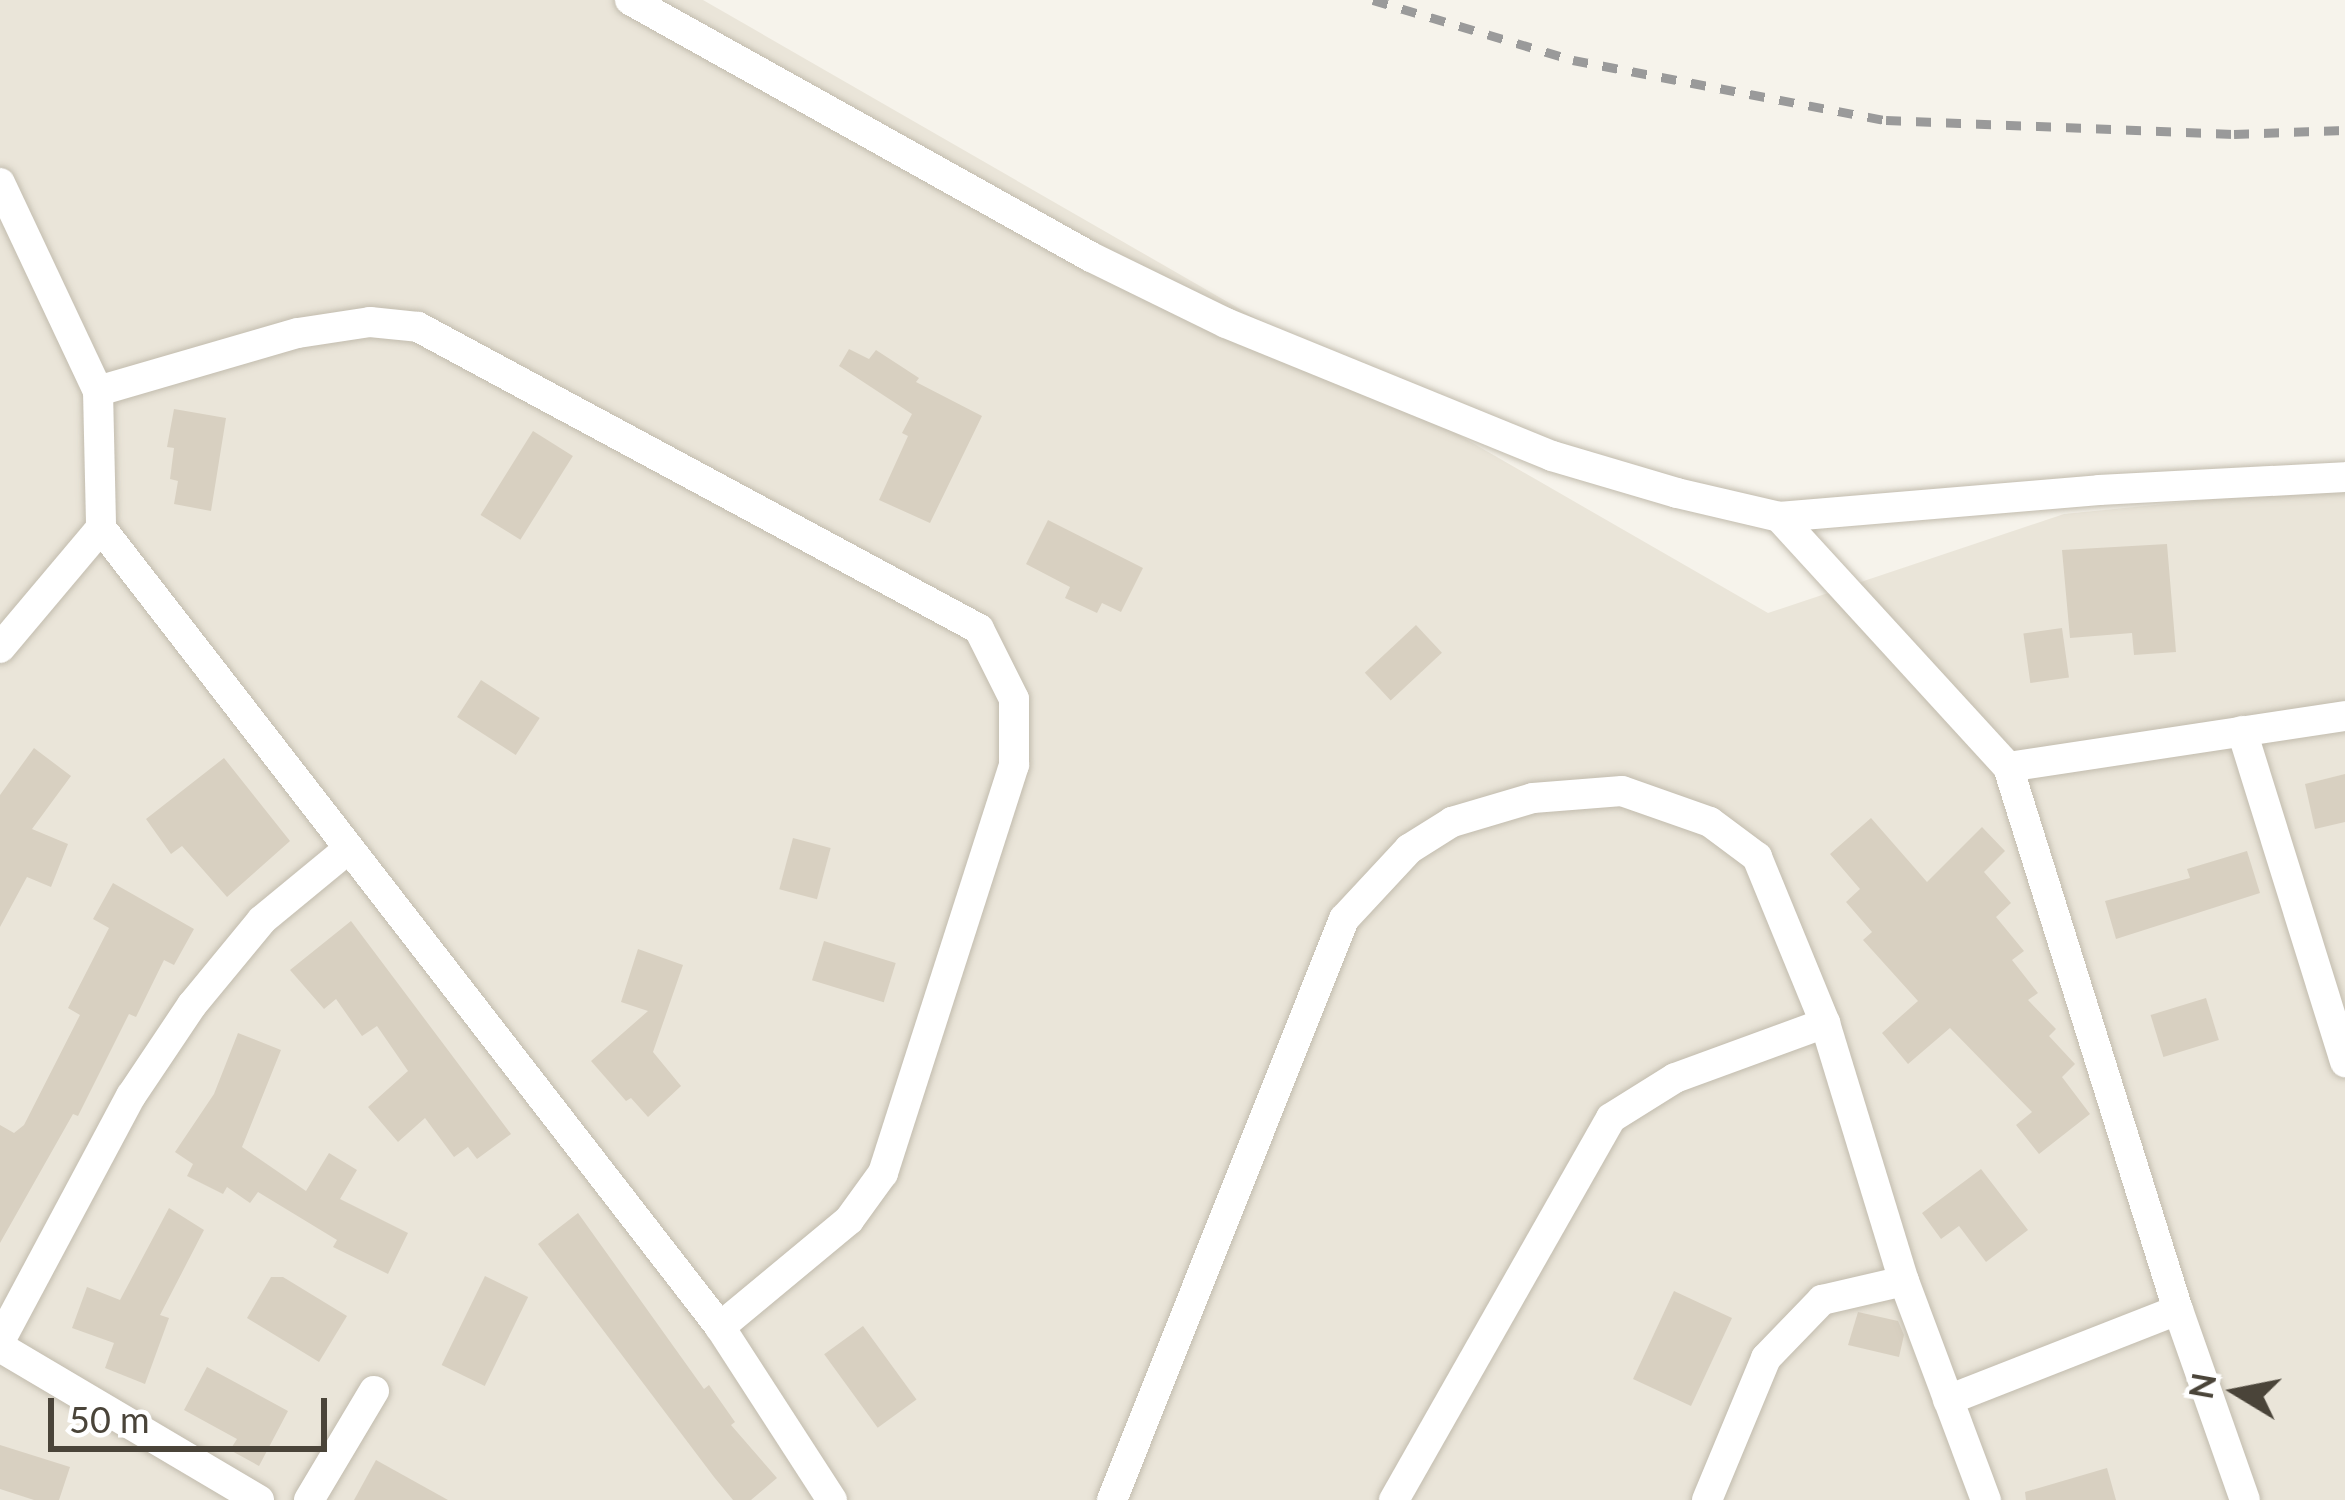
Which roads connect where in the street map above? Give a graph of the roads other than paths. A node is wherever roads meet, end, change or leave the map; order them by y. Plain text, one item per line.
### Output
1 (630, 0) edge
2 (0, 183) edge
3 (98, 391) junction
4 (2345, 477) edge
5 (1779, 517) junction
6 (101, 528) junction
7 (0, 648) edge
8 (2345, 716) edge
9 (2242, 731) junction
10 (2008, 767) junction
11 (348, 849) junction
12 (1825, 1022) junction
13 (2345, 1062) edge
14 (1904, 1281) junction
15 (2178, 1310) junction
16 (720, 1327) junction
17 (0, 1344) edge
18 (374, 1391) dead end
19 (1948, 1400) junction
20 (259, 1500) edge
21 (309, 1500) edge
22 (832, 1500) edge
23 (1112, 1500) edge
24 (1394, 1500) edge
25 (1707, 1500) edge
26 (1986, 1500) edge
27 (2245, 1500) edge

1 - 5 street
2 - 3 street
3 - 6 street
3 - 16 street
4 - 5 street
5 - 10 street
6 - 7 street
6 - 11 street
8 - 9 street
9 - 10 street
9 - 13 street
10 - 15 street
11 - 16 street
11 - 17 street
12 - 14 street
12 - 23 street
12 - 24 street
14 - 19 street
14 - 25 street
15 - 19 street
15 - 27 street
16 - 22 street
17 - 20 street
18 - 21 street
19 - 26 street

